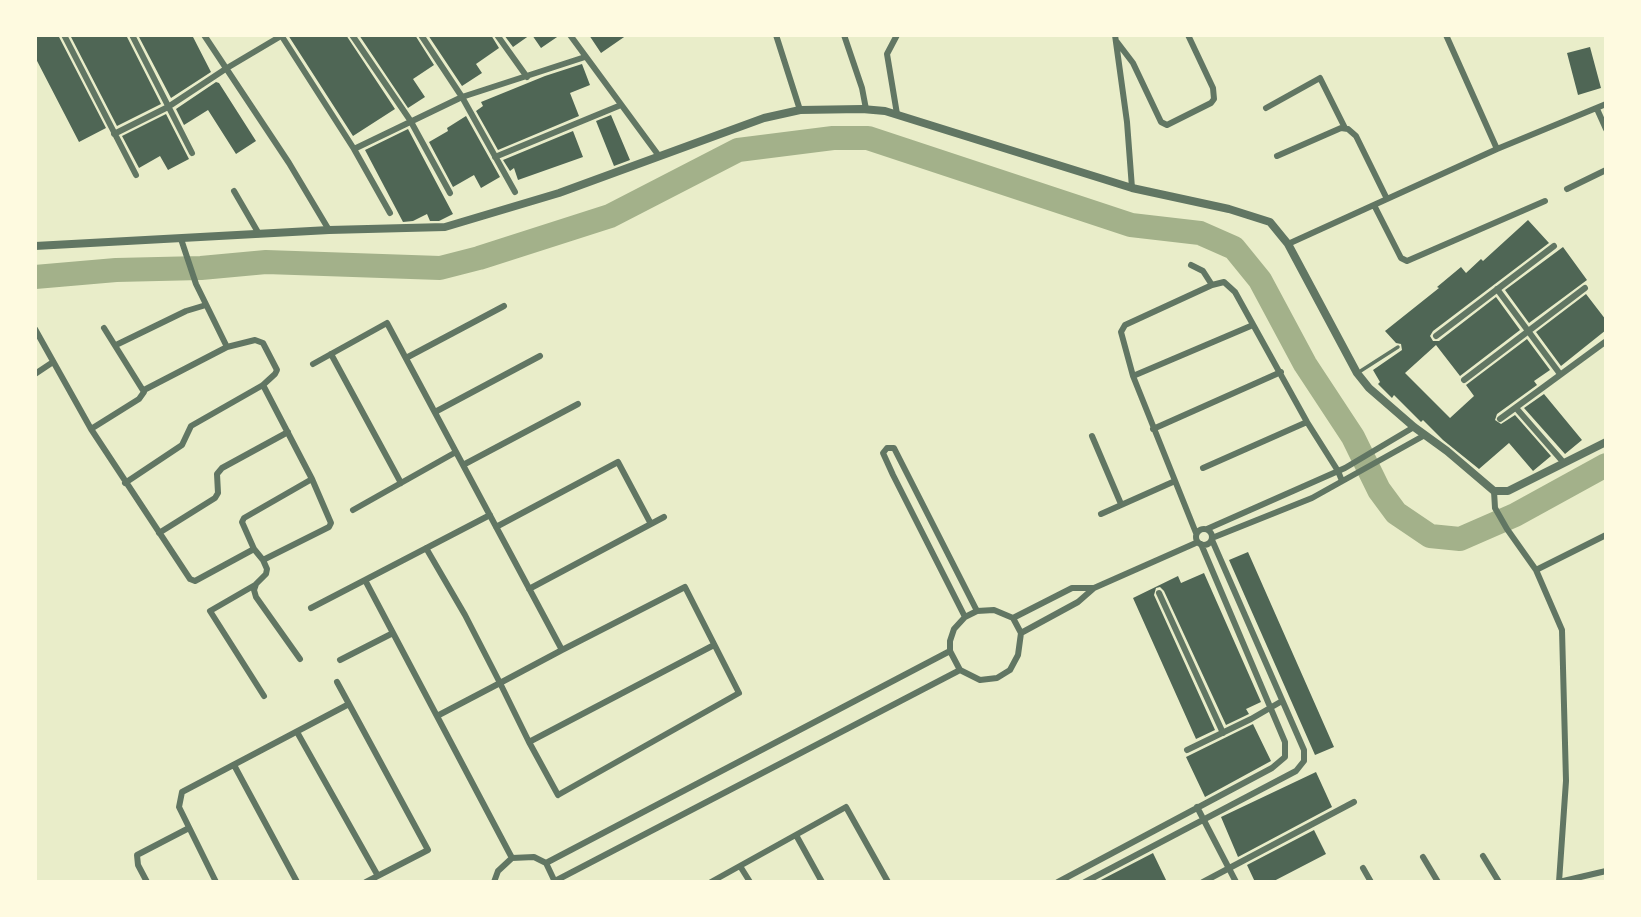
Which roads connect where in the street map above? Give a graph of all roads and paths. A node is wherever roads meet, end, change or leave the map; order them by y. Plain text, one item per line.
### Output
1 (64, 35) edge
2 (132, 35) edge
3 (204, 35) edge
4 (281, 35) edge
5 (352, 35) edge
6 (421, 35) edge
7 (497, 35) edge
8 (570, 35) edge
9 (776, 35) edge
10 (844, 35) edge
11 (897, 35) edge
12 (1188, 35) edge
13 (1446, 35) edge
14 (1116, 38) edge
15 (586, 57) junction
16 (227, 68) junction
17 (527, 77) junction
18 (462, 97) junction
19 (621, 104) junction
20 (1606, 104) edge
21 (168, 107) junction
22 (1266, 107) dead end
23 (866, 109) junction
24 (1597, 109) junction
25 (800, 110) junction
26 (897, 114) junction
27 (410, 120) junction
28 (1345, 128) junction
29 (1606, 129) edge
30 (114, 134) junction
31 (354, 149) junction
32 (1497, 149) junction
33 (192, 153) dead end
34 (495, 156) junction
35 (659, 156) junction
36 (1277, 156) dead end
37 (1606, 170) edge
38 (136, 175) dead end
39 (1132, 188) junction
40 (1567, 189) dead end
41 (234, 191) dead end
42 (515, 192) dead end
43 (450, 193) dead end
44 (1387, 200) junction
45 (1545, 201) dead end
46 (1374, 205) junction
47 (390, 212) dead end
48 (329, 230) junction
49 (259, 234) junction
50 (181, 239) junction
51 (1288, 244) junction
52 (35, 246) edge
53 (1554, 246) dead end
54 (1191, 265) dead end
55 (1212, 285) junction
56 (1585, 288) dead end
57 (1497, 289) junction
58 (206, 305) junction
59 (504, 306) dead end
60 (1253, 325) junction
61 (104, 328) dead end
62 (35, 329) edge
63 (1529, 331) junction
64 (1436, 336) dead end
65 (1605, 342) edge
66 (116, 345) junction
67 (227, 347) junction
68 (1398, 347) dead end
69 (331, 354) junction
70 (540, 356) dead end
71 (406, 358) junction
72 (53, 362) junction
73 (313, 364) dead end
74 (1281, 372) junction
75 (1357, 373) junction
76 (35, 374) edge
77 (1560, 374) junction
78 (1133, 376) junction
79 (1464, 380) dead end
80 (264, 386) junction
81 (144, 390) junction
82 (578, 404) dead end
83 (1516, 408) junction
84 (435, 412) junction
85 (1500, 419) dead end
86 (1307, 422) junction
87 (1414, 428) junction
88 (91, 429) junction
89 (1153, 429) junction
90 (288, 432) junction
91 (1425, 435) junction
92 (1092, 436) dead end
93 (1606, 442) edge
94 (456, 452) junction
95 (1564, 463) junction
96 (463, 465) junction
97 (1203, 468) dead end
98 (1342, 469) junction
99 (312, 479) junction
100 (1175, 481) junction
101 (1342, 481) junction
102 (125, 482) junction
103 (401, 483) junction
104 (1494, 491) junction
105 (1121, 504) junction
106 (353, 510) dead end
107 (1101, 514) dead end
108 (490, 515) junction
109 (664, 517) dead end
110 (651, 524) junction
111 (496, 527) junction
112 (1207, 530) junction
113 (159, 533) junction
114 (1196, 533) junction
115 (1606, 535) edge
116 (1212, 539) junction
117 (1199, 543) junction
118 (426, 548) junction
119 (254, 550) junction
120 (264, 560) junction
121 (1536, 570) junction
122 (365, 580) junction
123 (256, 584) junction
124 (1094, 588) junction
125 (529, 589) junction
126 (1159, 593) dead end
127 (311, 608) dead end
128 (977, 611) junction
129 (965, 617) junction
130 (1013, 618) junction
131 (393, 633) junction
132 (1021, 633) junction
133 (714, 645) junction
134 (562, 650) junction
135 (950, 652) junction
136 (300, 659) dead end
137 (340, 660) dead end
138 (960, 670) junction
139 (337, 682) dead end
140 (500, 683) junction
141 (264, 696) dead end
142 (1282, 701) junction
143 (349, 704) junction
144 (1270, 708) junction
145 (437, 716) junction
146 (297, 732) junction
147 (1223, 733) junction
148 (529, 742) junction
149 (1187, 750) dead end
150 (1304, 750) junction
151 (1286, 753) junction
152 (234, 765) junction
153 (1354, 802) dead end
154 (1197, 807) junction
155 (1205, 820) junction
156 (189, 828) junction
157 (796, 835) junction
158 (1483, 856) dead end
159 (1423, 857) dead end
160 (512, 858) junction
161 (546, 863) junction
162 (740, 866) junction
163 (1229, 867) junction
164 (1363, 868) dead end
165 (1606, 871) edge
166 (378, 876) junction
167 (147, 882) edge
168 (216, 882) edge
169 (297, 882) edge
170 (366, 882) edge
171 (494, 882) edge
172 (555, 882) edge
173 (710, 882) edge
174 (750, 882) edge
175 (822, 882) edge
176 (888, 882) edge
177 (1058, 882) edge
178 (1085, 882) edge
179 (1203, 882) edge
180 (1236, 882) edge
181 (1371, 882) edge
182 (1438, 882) edge
183 (1499, 882) edge
184 (1559, 882) edge

1 - 30 street
2 - 21 street
3 - 16 street
4 - 16 street
4 - 31 street
5 - 27 street
6 - 18 street
7 - 17 street
8 - 15 street
9 - 25 street
10 - 23 street
11 - 26 street
12 - 14 street
13 - 32 street
14 - 39 street
15 - 17 street
15 - 19 street
16 - 21 street
16 - 48 street
17 - 18 street
18 - 27 street
18 - 34 street
19 - 34 street
19 - 35 street
20 - 24 street
21 - 30 street
21 - 33 street
22 - 28 street
23 - 25 street
23 - 26 street
24 - 29 street
24 - 32 street
25 - 35 street
26 - 39 street
27 - 31 street
27 - 43 street
28 - 36 street
28 - 44 street
30 - 38 street
31 - 47 street
32 - 44 street
34 - 42 street
35 - 48 street
37 - 40 street
39 - 51 street
41 - 49 street
44 - 46 street
45 - 46 street
46 - 51 street
48 - 49 street
49 - 50 street
50 - 52 street
50 - 58 street
51 - 75 street
53 - 57 street
54 - 55 street
55 - 60 street
55 - 78 street
56 - 63 street
57 - 63 street
57 - 64 street
58 - 66 street
58 - 67 street
59 - 71 street
60 - 74 street
60 - 78 street
61 - 66 street
62 - 72 street
63 - 77 street
63 - 79 street
65 - 77 street
66 - 81 street
67 - 80 street
67 - 81 street
68 - 75 lane
69 - 71 street
69 - 73 street
69 - 103 street
70 - 84 street
71 - 84 street
72 - 76 street
72 - 88 street
74 - 86 street
74 - 89 street
75 - 87 street
77 - 83 street
78 - 89 street
80 - 90 street
80 - 102 street
81 - 88 street
82 - 96 street
83 - 85 street
83 - 95 street
84 - 94 street
86 - 97 street
86 - 98 street
87 - 91 street
87 - 98 street
88 - 102 street
89 - 100 street
90 - 99 street
90 - 113 street
91 - 101 street
91 - 104 street
92 - 105 street
93 - 95 street
94 - 96 street
94 - 103 street
95 - 104 street
96 - 108 street
98 - 101 street
98 - 112 street
99 - 119 street
99 - 120 street
100 - 105 street
100 - 114 street
101 - 116 street
102 - 113 street
103 - 106 street
104 - 121 street
105 - 107 street
108 - 111 street
108 - 118 street
109 - 110 street
110 - 111 street
110 - 125 street
111 - 125 street
112 - 114 street
112 - 116 street
113 - 119 street
114 - 117 street
115 - 121 street
116 - 117 street
116 - 142 street
117 - 124 street
117 - 144 street
118 - 122 street
118 - 140 street
119 - 120 street
120 - 123 street
121 - 184 street
122 - 127 street
122 - 131 street
123 - 136 street
123 - 141 street
124 - 130 street
124 - 132 street
125 - 134 street
126 - 147 street
128 - 129 street
128 - 129 street
128 - 130 street
129 - 135 street
130 - 132 street
131 - 137 street
131 - 145 street
132 - 138 street
133 - 134 street
133 - 148 street
133 - 148 street
134 - 140 street
135 - 138 street
135 - 161 street
138 - 172 street
139 - 143 street
140 - 145 street
140 - 148 street
142 - 144 street
142 - 150 street
143 - 146 street
143 - 166 street
144 - 147 street
144 - 151 street
145 - 160 street
146 - 152 street
146 - 166 street
147 - 149 street
150 - 151 street
150 - 155 street
151 - 154 street
152 - 156 street
152 - 169 street
153 - 163 street
154 - 155 street
154 - 177 street
155 - 163 street
155 - 178 street
156 - 167 street
156 - 168 street
157 - 162 street
157 - 175 street
157 - 176 street
158 - 183 street
159 - 182 street
160 - 161 street
160 - 171 street
161 - 172 street
162 - 173 street
162 - 174 street
163 - 179 street
163 - 180 street
164 - 181 street
165 - 184 street
166 - 170 street

